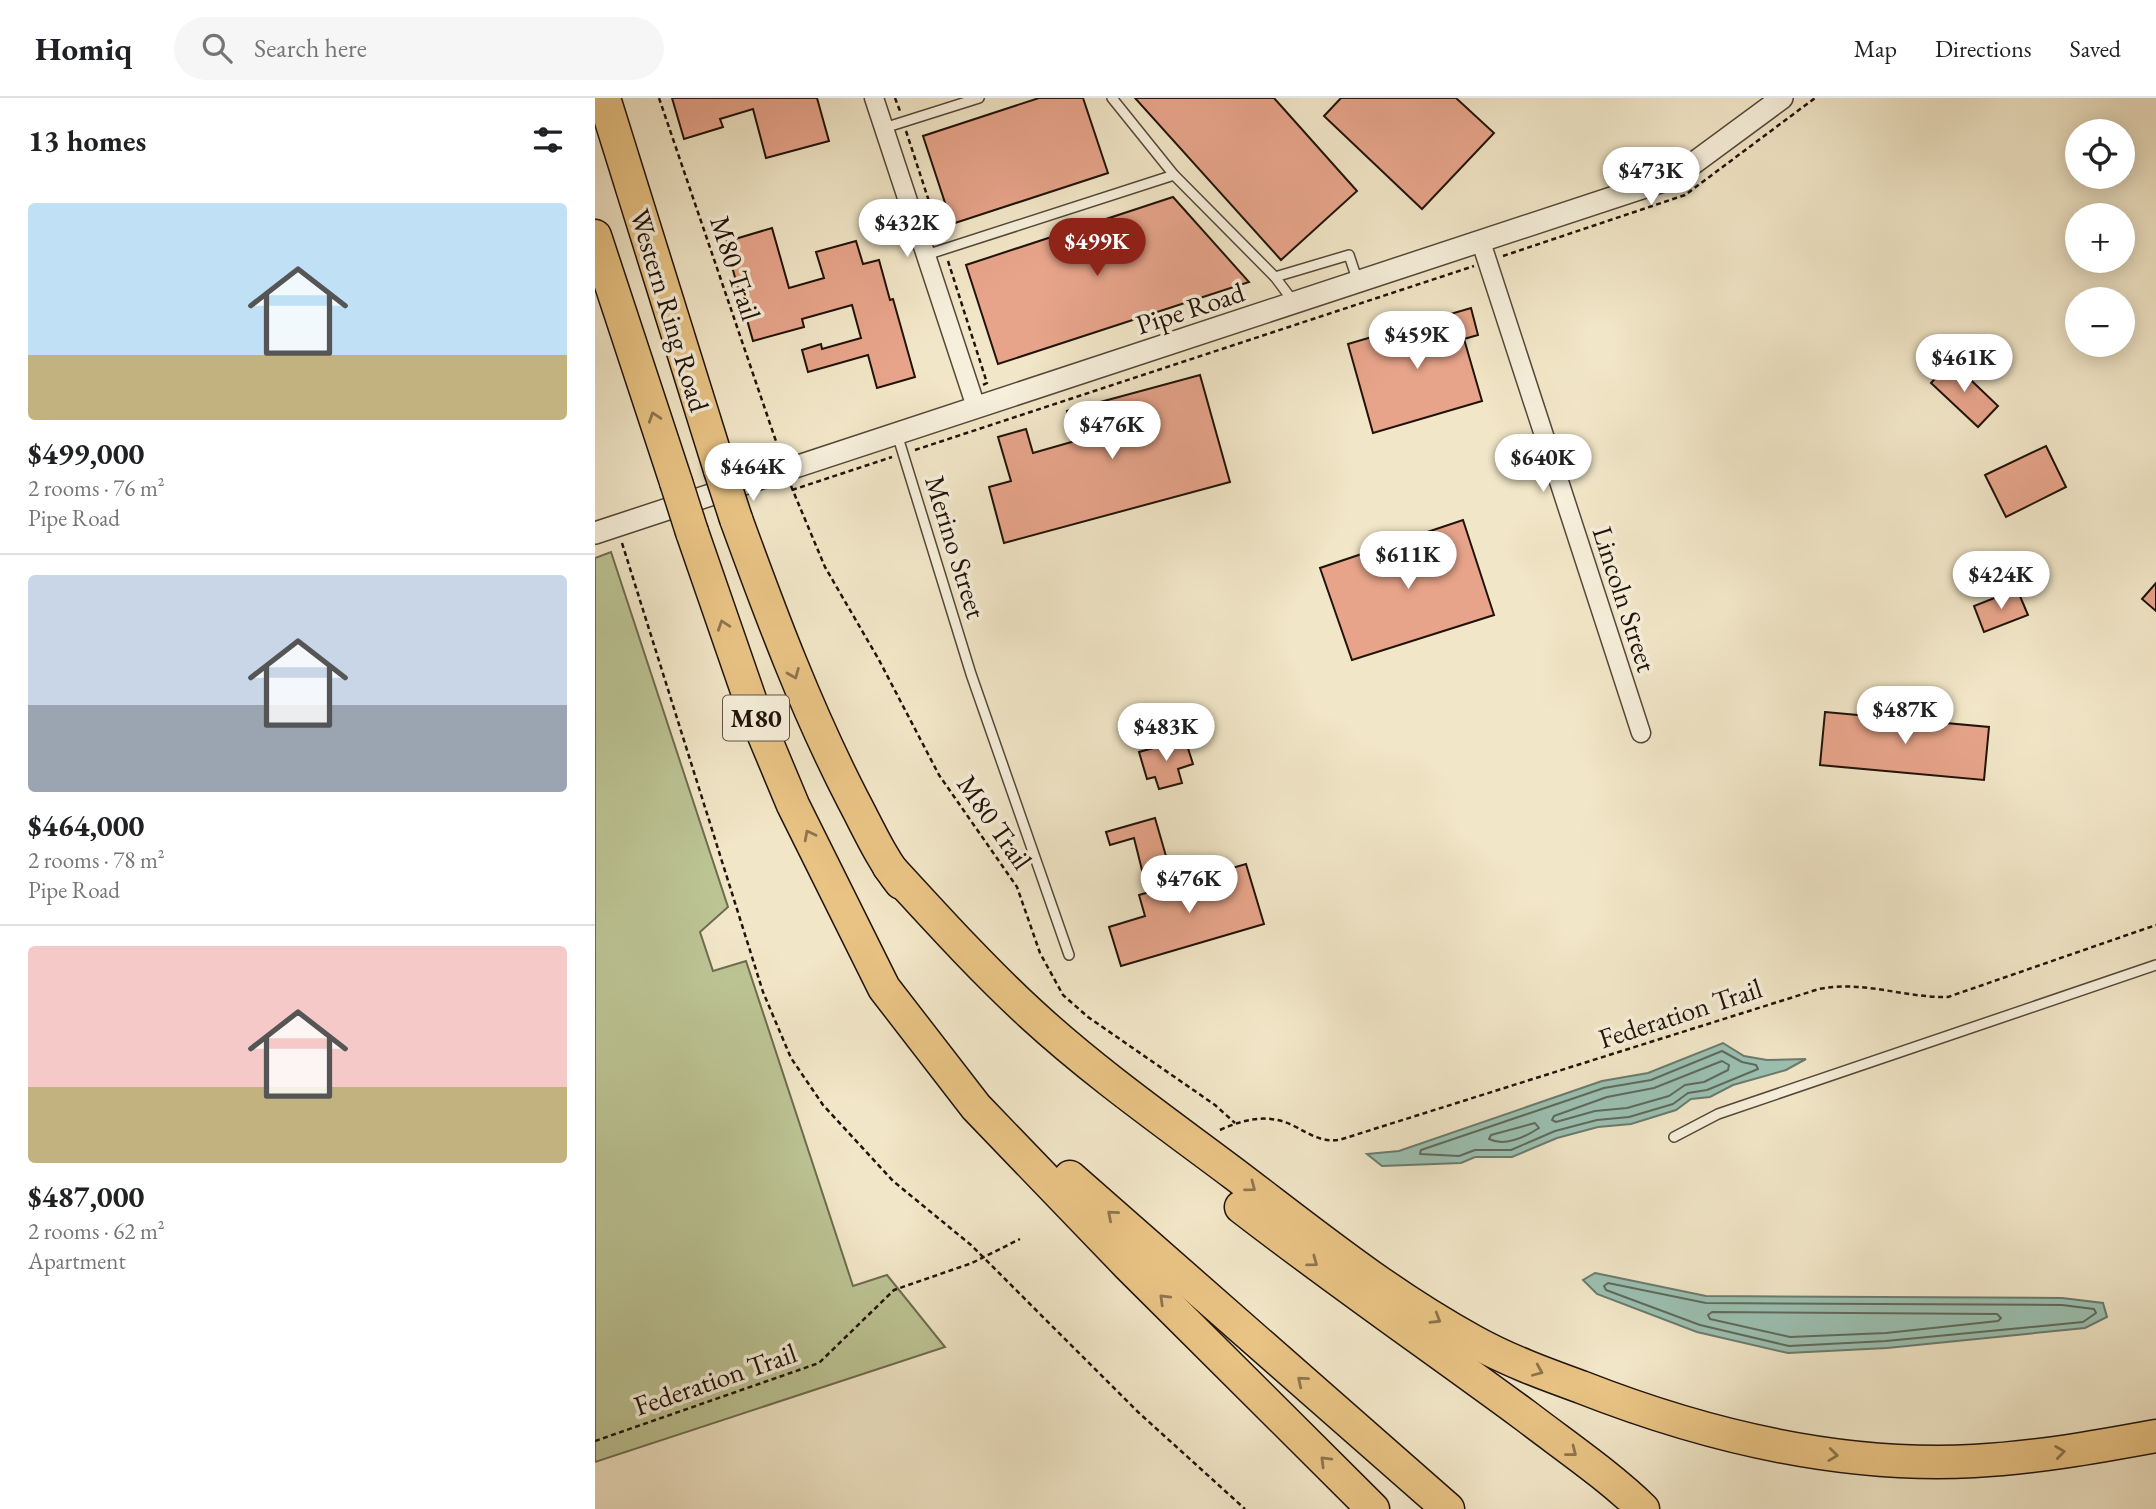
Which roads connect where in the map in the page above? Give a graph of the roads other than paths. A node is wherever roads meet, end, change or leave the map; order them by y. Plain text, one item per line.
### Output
1 (604, 98) edge
2 (874, 98) edge
3 (979, 98) edge
4 (1112, 98) edge
5 (1782, 98) edge
6 (884, 128) junction
7 (1174, 175) junction
8 (595, 236) edge
9 (1481, 242) junction
10 (926, 255) junction
11 (1275, 277) junction
12 (1358, 282) junction
13 (1295, 303) junction
14 (976, 407) junction
15 (897, 434) junction
16 (595, 533) edge
17 (1641, 733) dead end
18 (889, 867) junction
19 (840, 896) junction
20 (1069, 955) dead end
21 (2156, 965) edge
22 (1674, 1137) dead end
23 (2156, 1436) edge
24 (1373, 1509) edge
25 (1448, 1509) edge
26 (1643, 1509) edge

1 -> 18 highway, Western Ring Road / M80, bridge
2 - 6 street
3 - 6 lane
4 - 7 lane
5 - 9 street, Pipe Road
6 - 10 street
7 - 10 lane
7 - 11 lane
19 -> 8 highway, Western Ring Road / M80, bridge
9 - 12 street, Pipe Road
9 - 17 street, Lincoln Street
10 - 14 street
11 - 12 lane
11 - 13 lane
12 - 13 street, Pipe Road
13 - 14 street, Pipe Road
14 - 15 street, Pipe Road
15 - 16 street, Pipe Road
15 - 20 lane, Merino Street
18 -> 23 highway
18 -> 26 highway
24 -> 19 highway
25 -> 19 highway
21 - 22 lane

